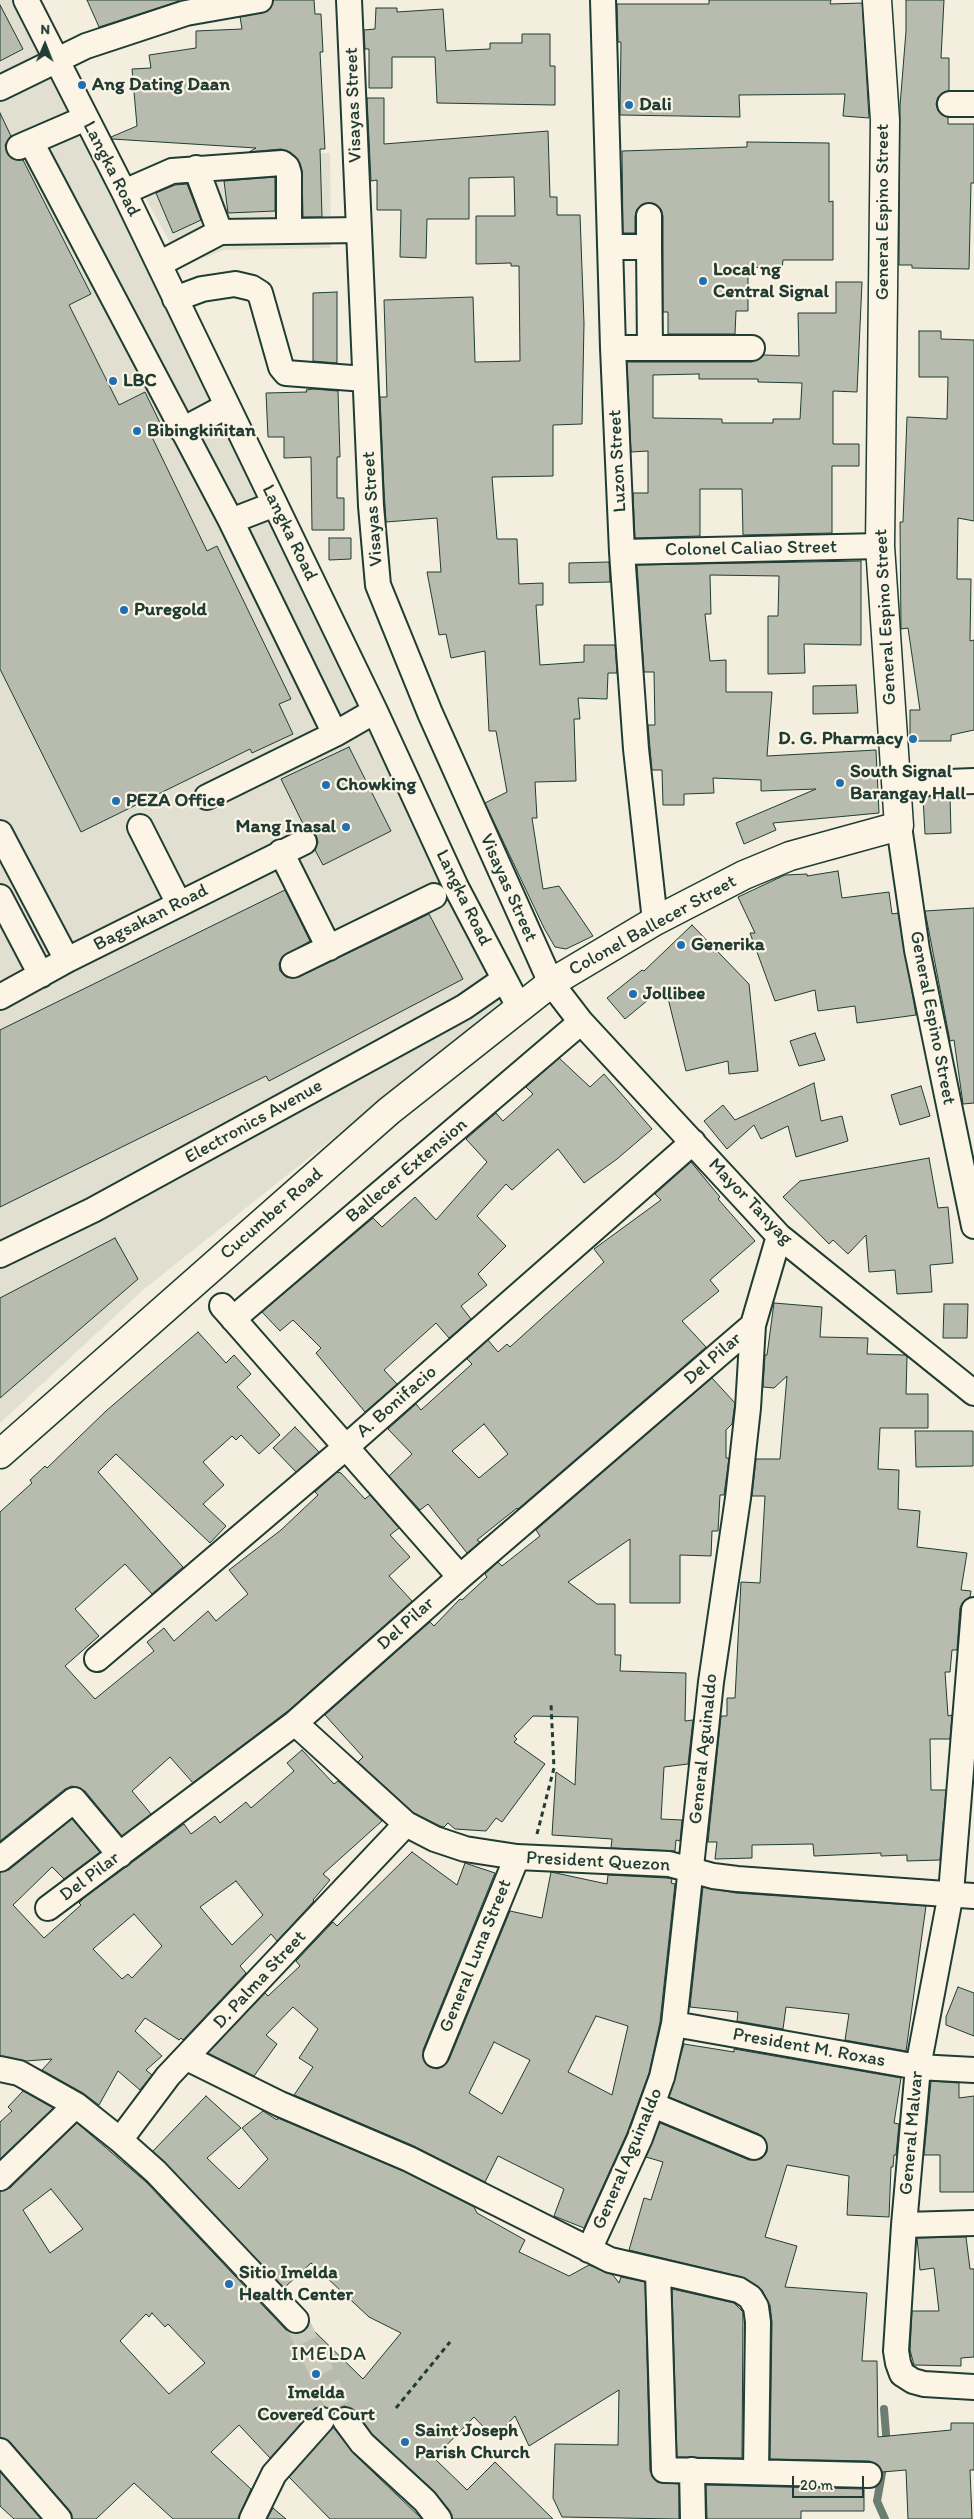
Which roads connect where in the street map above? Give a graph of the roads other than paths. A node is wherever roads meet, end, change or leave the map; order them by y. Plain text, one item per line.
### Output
1 (26, 0) edge
2 (260, 0) edge
3 (349, 0) edge
4 (603, 0) edge
5 (877, 0) edge
6 (57, 59) junction
7 (0, 88) edge
8 (950, 104) dead end
9 (974, 104) edge
10 (86, 118) junction
11 (196, 168) junction
12 (124, 192) junction
13 (649, 216) dead end
14 (288, 230) junction
15 (359, 230) junction
16 (220, 232) junction
17 (610, 247) junction
18 (649, 247) junction
19 (159, 264) junction
20 (175, 299) junction
21 (613, 348) junction
22 (650, 348) junction
23 (752, 348) dead end
24 (366, 379) junction
25 (228, 406) junction
26 (182, 430) junction
27 (275, 504) junction
28 (230, 522) junction
29 (880, 546) junction
30 (622, 552) junction
31 (374, 711) junction
32 (335, 734) junction
33 (974, 782) edge
34 (897, 784) junction
35 (207, 797) dead end
36 (899, 826) junction
37 (140, 827) dead end
38 (0, 833) edge
39 (304, 842) dead end
40 (281, 852) junction
41 (434, 896) dead end
42 (0, 897) edge
43 (179, 904) junction
44 (655, 920) junction
45 (329, 948) junction
46 (67, 960) junction
47 (293, 965) dead end
48 (41, 975) junction
49 (503, 980) junction
50 (551, 983) junction
51 (0, 998) edge
52 (519, 1007) junction
53 (581, 1022) junction
54 (693, 1142) junction
55 (974, 1226) edge
56 (779, 1236) junction
57 (0, 1255) edge
58 (753, 1325) junction
59 (974, 1392) edge
60 (346, 1447) junction
61 (0, 1454) edge
62 (460, 1576) junction
63 (974, 1610) edge
64 (98, 1659) dead end
65 (295, 1723) junction
66 (406, 1824) junction
67 (120, 1855) junction
68 (524, 1857) junction
69 (0, 1859) edge
70 (691, 1870) junction
71 (963, 1894) edge
72 (48, 1908) dead end
73 (674, 2024) junction
74 (436, 2055) dead end
75 (187, 2058) junction
76 (918, 2068) junction
77 (0, 2069) edge
78 (974, 2070) edge
79 (76, 2105) junction
80 (653, 2105) junction
81 (120, 2140) junction
82 (754, 2147) dead end
83 (0, 2178) edge
84 (974, 2223) edge
85 (904, 2225) junction
86 (589, 2250) junction
87 (658, 2272) junction
88 (292, 2314) tunnel mouth
89 (974, 2387) edge
90 (0, 2451) edge
91 (692, 2470) junction
92 (756, 2472) junction
93 (869, 2475) dead end
94 (59, 2519) edge
95 (252, 2519) edge
96 (439, 2519) edge
97 (693, 2519) edge

1 - 6 street, Langka Road
2 - 6 street
3 - 15 street, Visayas Street
4 - 17 street, Luzon Street
5 - 29 main road, General Espino Street
6 - 7 street
6 - 10 street, Langka Road
8 - 9 street
10 - 12 street, Langka Road
10 - 26 street
11 - 12 street
11 - 14 street
11 - 16 street
12 - 19 street, Langka Road
13 - 18 street
14 - 15 street
14 - 16 street
15 - 24 street, Visayas Street
16 - 19 street
17 - 18 street
17 - 21 street, Luzon Street
18 - 22 street
19 - 20 street, Langka Road
20 - 24 street
20 - 25 street, Langka Road
21 - 22 street
21 - 30 street, Luzon Street
22 - 23 street
24 - 50 street, Visayas Street
25 - 26 street
25 - 27 street, Langka Road
26 - 28 street
27 - 28 street
27 - 31 street, Langka Road
28 - 32 street
29 - 30 street, Colonel Caliao Street
29 - 34 main road, General Espino Street
30 - 44 street, Luzon Street
31 - 32 street
31 - 49 street, Langka Road
32 - 35 street
33 - 34 street
34 - 36 main road, General Espino Street
36 - 44 main road, Colonel Ballecer Street
36 - 55 street, General Espino Street
37 - 43 street
38 - 46 street
39 - 40 street, Bagsakan Road
40 - 43 street, Bagsakan Road
40 - 45 street
41 - 45 street
42 - 48 street
43 - 46 street, Bagsakan Road
44 - 50 main road, Colonel Ballecer Street
45 - 47 street
46 - 48 street, Bagsakan Road
48 - 51 street, Bagsakan Road
49 - 52 street, Langka Road
49 - 57 street, Electronics Avenue
50 - 52 main road, Cucumber Road
50 - 53 street, Mayor Tanyag
52 - 61 main road, Cucumber Road
53 - 54 street, Mayor Tanyag
53 - 60 street, Ballecer Extension
54 - 56 street, Mayor Tanyag
54 - 60 street, A. Bonifacio
56 - 58 street, General Aguinaldo
56 - 59 street, Mayor Tanyag
58 - 62 street, Del Pilar
58 - 70 street, General Aguinaldo
60 - 62 street
60 - 64 street, A. Bonifacio
62 - 65 street, Del Pilar
63 - 71 street, General Malvar
65 - 66 street, President Quezon
65 - 67 street, Del Pilar
66 - 68 street, President Quezon
66 - 75 street, D. Palma Street
67 - 69 street
67 - 72 street, Del Pilar
68 - 70 street, President Quezon
68 - 74 street, General Luna Street
70 - 71 street, President Quezon
70 - 73 street, General Aguinaldo
71 - 76 street, General Malvar
73 - 76 street, President M. Roxas
73 - 80 street, General Aguinaldo
75 - 81 street, D. Palma Street
75 - 86 street
76 - 78 street, President M. Roxas
76 - 85 street, General Malvar
77 - 79 street
79 - 81 street
79 - 83 street
80 - 82 street
80 - 86 street, General Aguinaldo
81 - 88 street
84 - 85 street
85 - 89 street, General Malvar
86 - 87 street
87 - 91 street
87 - 92 street
90 - 94 street
91 - 92 street
91 - 97 street
92 - 93 street
95 - 96 street

